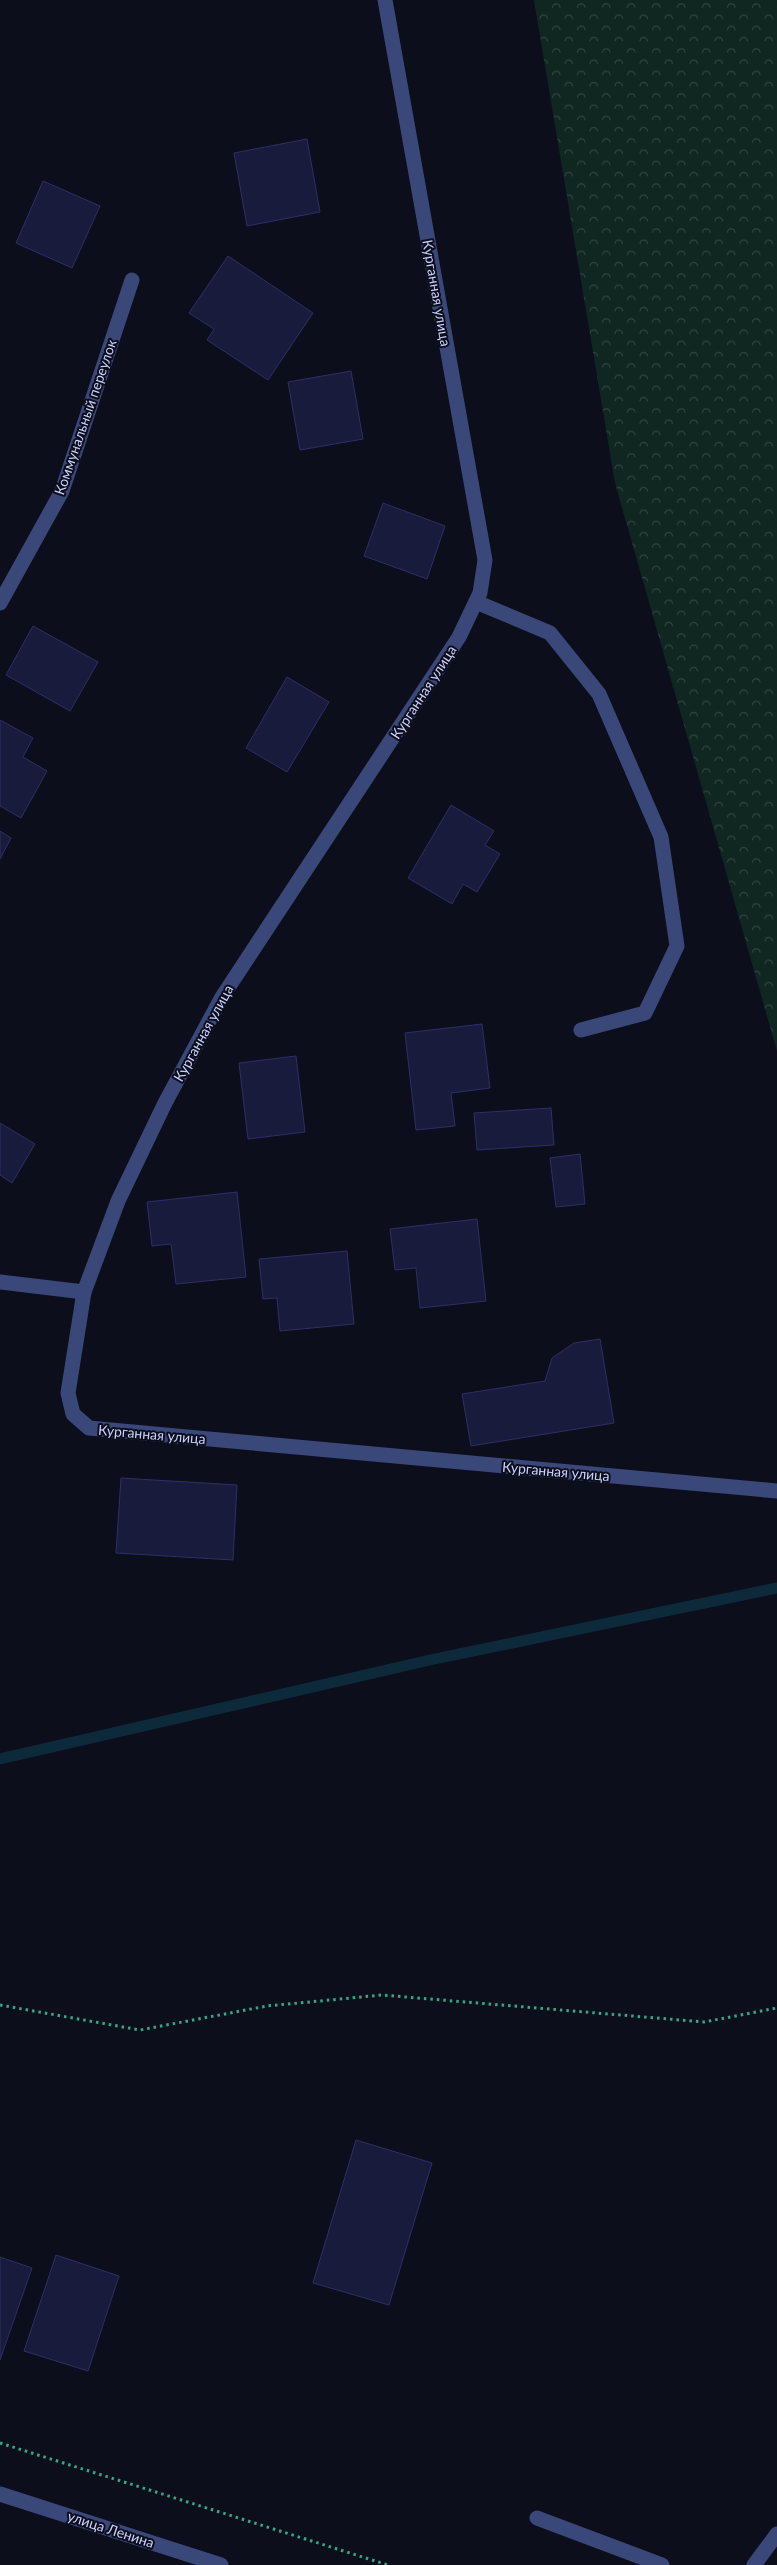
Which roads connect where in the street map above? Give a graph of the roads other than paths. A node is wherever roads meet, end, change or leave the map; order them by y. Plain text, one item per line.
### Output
1 (385, 0) edge
2 (132, 280) dead end
3 (476, 602) junction
4 (0, 603) edge
5 (581, 1030) dead end
6 (0, 1282) edge
7 (84, 1292) junction
8 (777, 1491) edge
9 (0, 2494) edge
10 (537, 2518) dead end
11 (777, 2534) edge
12 (221, 2565) edge
13 (662, 2565) edge
14 (754, 2565) edge

1 - 3 street, Курганная улица
2 - 4 street, Коммунальный переулок
3 - 5 street
3 - 7 street, Курганная улица
6 - 7 street
7 - 8 street, Курганная улица
9 - 12 street, улица Ленина
10 - 13 street
11 - 14 street

